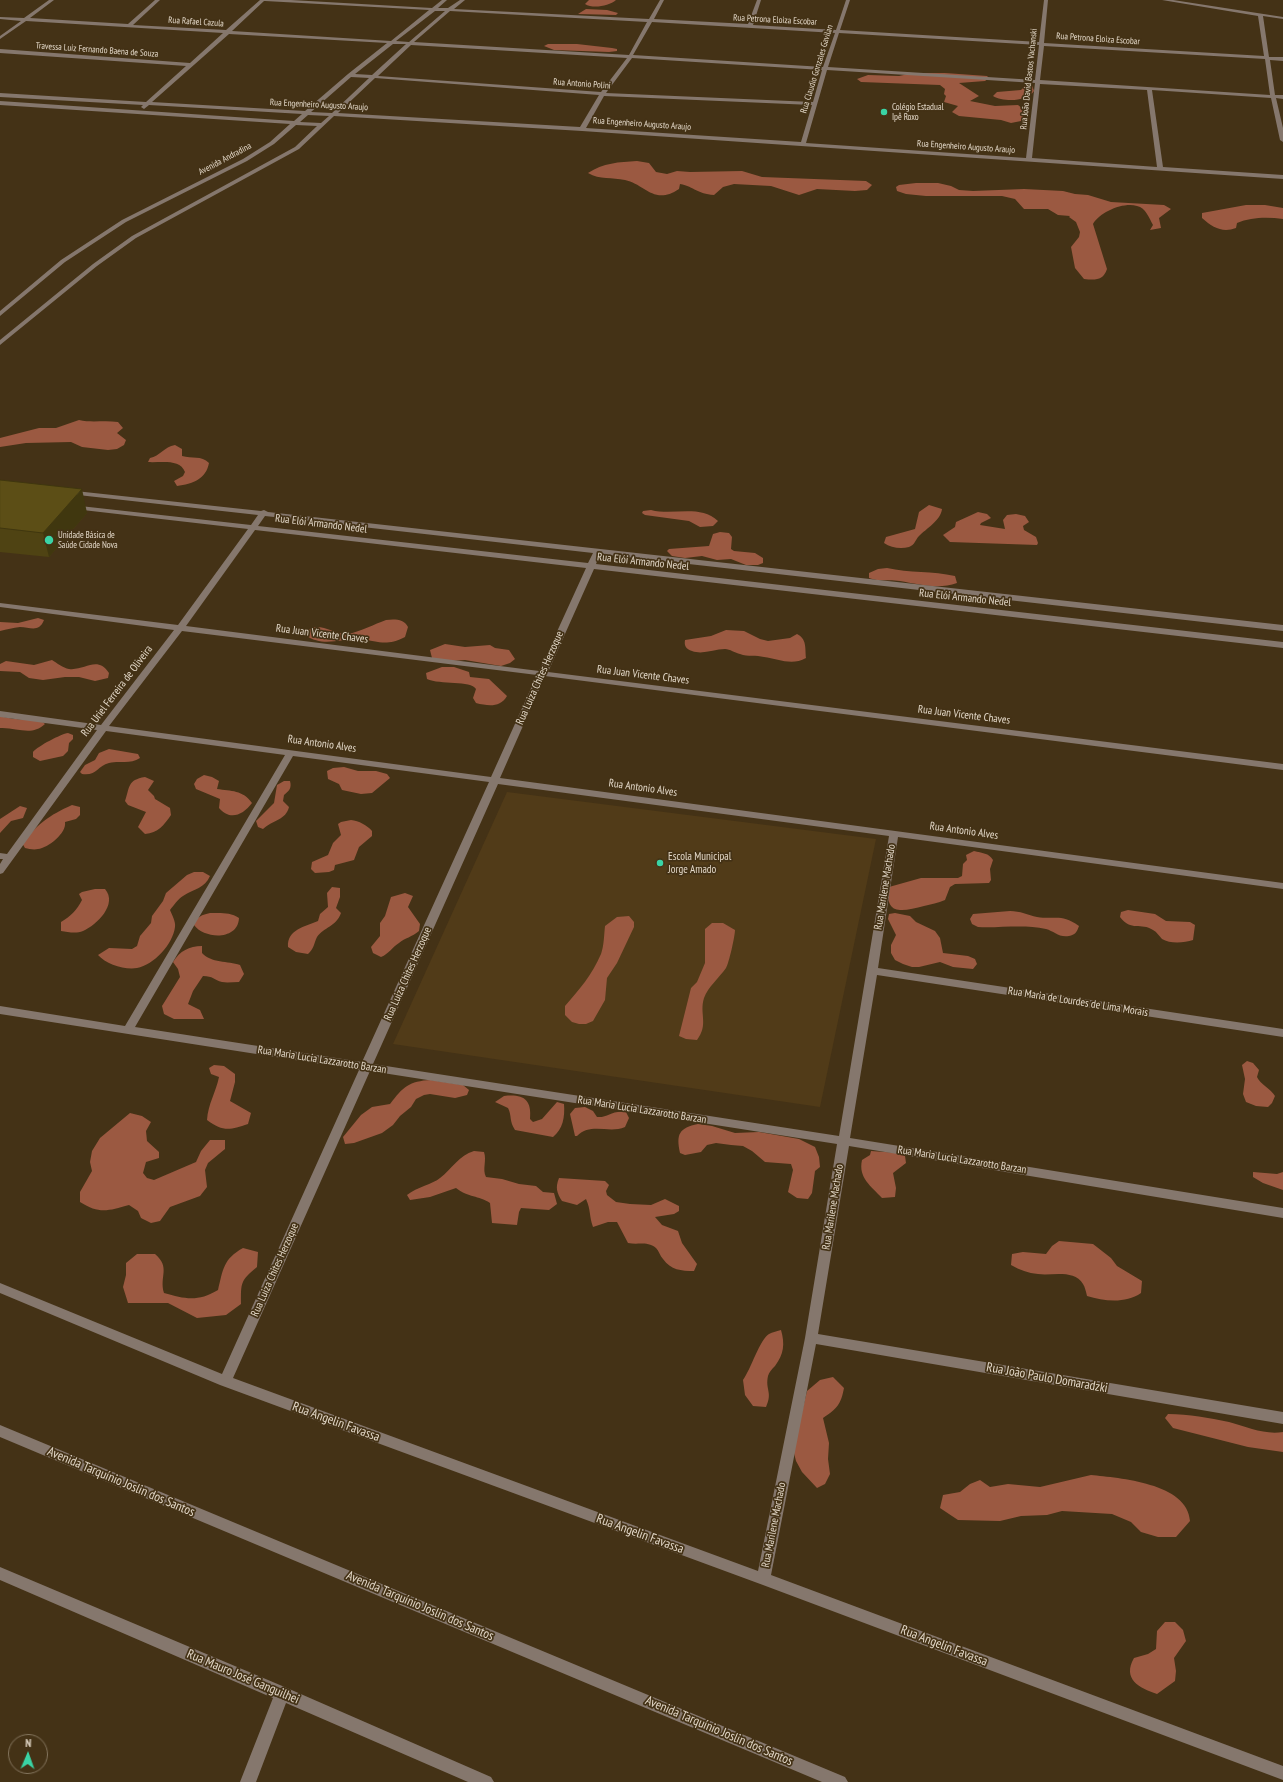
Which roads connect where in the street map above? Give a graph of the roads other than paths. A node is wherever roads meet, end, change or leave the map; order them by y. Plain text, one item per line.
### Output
1 (52, 0) edge
2 (158, 0) edge
3 (264, 0) edge
4 (445, 0) edge
5 (463, 0) edge
6 (662, 0) edge
7 (759, 0) edge
8 (848, 0) edge
9 (1046, 0) edge
10 (1164, 0) edge
11 (431, 9) junction
12 (448, 10) junction
13 (1260, 14) junction
14 (0, 18) edge
15 (1283, 18) edge
16 (26, 19) junction
17 (650, 21) junction
18 (129, 26) junction
19 (750, 26) junction
20 (836, 31) junction
21 (228, 32) junction
22 (0, 38) edge
23 (390, 42) junction
24 (410, 43) junction
25 (1040, 44) junction
26 (0, 51) edge
27 (630, 57) junction
28 (1267, 58) junction
29 (1283, 59) edge
30 (192, 65) junction
31 (824, 69) junction
32 (350, 75) junction
33 (374, 77) junction
34 (1036, 82) junction
35 (1148, 89) junction
36 (602, 94) junction
37 (0, 95) edge
38 (1273, 96) junction
39 (1283, 97) edge
40 (0, 103) edge
41 (147, 104) junction
42 (814, 104) junction
43 (139, 112) junction
44 (305, 114) junction
45 (334, 115) junction
46 (294, 123) junction
47 (323, 125) junction
48 (582, 129) junction
49 (1283, 138) edge
50 (803, 144) junction
51 (1029, 160) junction
52 (1160, 169) junction
53 (1283, 177) edge
54 (0, 314) edge
55 (0, 343) edge
56 (62, 491) edge
57 (63, 506) edge
58 (264, 512) junction
59 (254, 527) junction
60 (597, 552) junction
61 (590, 567) junction
62 (0, 605) edge
63 (180, 628) junction
64 (1283, 628) edge
65 (1283, 645) edge
66 (542, 674) junction
67 (0, 714) edge
68 (104, 727) junction
69 (291, 752) junction
70 (1283, 767) edge
71 (495, 780) junction
72 (894, 834) junction
73 (5, 856) edge
74 (0, 871) edge
75 (1283, 886) edge
76 (872, 971) junction
77 (0, 1010) edge
78 (128, 1029) junction
79 (1283, 1033) edge
80 (366, 1067) junction
81 (844, 1141) junction
82 (1283, 1213) edge
83 (0, 1288) edge
84 (811, 1338) junction
85 (226, 1381) junction
86 (1283, 1418) edge
87 (0, 1431) edge
88 (0, 1573) edge
89 (763, 1579) junction
90 (282, 1693) junction
91 (1283, 1773) edge
92 (248, 1782) edge
93 (486, 1782) edge
94 (840, 1782) edge

1 - 16 street
2 - 18 street
3 - 11 street, Rua Petrona Eloiza Escobar
3 - 21 street
4 - 11 street, Avenida Andradina
5 - 12 street
6 - 17 street
7 - 19 street
8 - 20 street, Rua Claudio Gonzales Gavilan
9 - 25 street, Rua João David Bastos Vachanski
10 - 13 street
11 - 12 street, Rua Petrona Eloiza Escobar
11 - 23 street, Avenida Andradina
12 - 17 street, Rua Petrona Eloiza Escobar
12 - 24 street
13 - 15 street
13 - 28 street
14 - 16 street, Rua Rafael Cazula
16 - 18 street, Rua Rafael Cazula
16 - 22 street
17 - 19 street, Rua Petrona Eloiza Escobar
17 - 27 street
18 - 21 street, Rua Rafael Cazula
19 - 20 street, Rua Petrona Eloiza Escobar
20 - 25 street, Rua Petrona Eloiza Escobar
20 - 31 street, Rua Claudio Gonzales Gavilan
21 - 23 street, Rua Rafael Cazula
21 - 30 street
23 - 24 street, Rua Rafael Cazula
23 - 32 street, Avenida Andradina
24 - 27 street, Rua Rafael Cazula
24 - 33 street
25 - 28 street, Rua Petrona Eloiza Escobar
25 - 34 street, Rua João David Bastos Vachanski
26 - 30 street, Travessa Luiz Fernando Baena de Souza
27 - 31 street, Rua Rafael Cazula
27 - 36 street
28 - 29 street, Rua Petrona Eloiza Escobar
28 - 38 street
30 - 41 street
31 - 34 street, Rua Rafael Cazula
31 - 42 street, Rua Claudio Gonzales Gavilan
32 - 33 street, Rua Antonio Polini
32 - 44 street, Avenida Andradina
33 - 36 street, Rua Antonio Polini
33 - 45 street
34 - 35 street, Rua Rafael Cazula
34 - 51 street, Rua João David Bastos Vachanski
35 - 38 street, Rua Rafael Cazula
35 - 52 street
36 - 42 street, Rua Antonio Polini
36 - 48 street
37 - 41 street, Rua Engenheiro Augusto Araujo
38 - 39 street, Rua Rafael Cazula
38 - 49 street
40 - 43 street
41 - 43 street
41 - 44 street, Rua Engenheiro Augusto Araujo
42 - 50 street, Rua Claudio Gonzales Gavilan
43 - 46 street
44 - 45 street, Rua Engenheiro Augusto Araujo
44 - 46 street, Avenida Andradina
45 - 47 street
45 - 48 street, Rua Engenheiro Augusto Araujo
46 - 47 street
46 - 54 street, Avenida Andradina
47 - 55 street
48 - 50 street, Rua Engenheiro Augusto Araujo
50 - 51 street, Rua Engenheiro Augusto Araujo
51 - 52 street, Rua Engenheiro Augusto Araujo
52 - 53 street, Rua Engenheiro Augusto Araujo
56 - 58 street, Rua Elói Armando Nedel
57 - 59 street, Rua Elói Armando Nedel
58 - 59 street, Rua Uriel Ferreira de Oliveira
58 - 60 street, Rua Elói Armando Nedel
59 - 61 street, Rua Elói Armando Nedel
59 - 63 street, Rua Uriel Ferreira de Oliveira
60 - 61 street, Rua Luiza Chites Herzoque
60 - 64 street, Rua Elói Armando Nedel
61 - 65 street, Rua Elói Armando Nedel
61 - 66 street, Rua Luiza Chites Herzoque
62 - 63 street, Rua Juan Vicente Chaves
63 - 66 street, Rua Juan Vicente Chaves
63 - 68 street, Rua Uriel Ferreira de Oliveira
66 - 70 street, Rua Juan Vicente Chaves
66 - 71 street, Rua Luiza Chites Herzoque
67 - 68 street, Rua Antonio Alves
68 - 69 street, Rua Antonio Alves
68 - 73 street, Rua Uriel Ferreira de Oliveira
69 - 71 street, Rua Antonio Alves
69 - 78 street
71 - 72 street, Rua Antonio Alves
71 - 80 street, Rua Luiza Chites Herzoque
72 - 75 street, Rua Antonio Alves
72 - 76 street, Rua Marilene Machado
73 - 74 street, Rua Uriel Ferreira de Oliveira
76 - 79 street, Rua Maria de Lourdes de Lima Morais
76 - 81 street, Rua Marilene Machado
77 - 78 street, Rua Maria Lucia Lazzarotto Barzan
78 - 80 street, Rua Maria Lucia Lazzarotto Barzan
80 - 81 street, Rua Maria Lucia Lazzarotto Barzan
80 - 85 street, Rua Luiza Chites Herzoque
81 - 82 street, Rua Maria Lucia Lazzarotto Barzan
81 - 84 street, Rua Marilene Machado
83 - 85 street, Rua Angelin Favassa
84 - 86 street, Rua João Paulo Domaradzki
84 - 89 street, Rua Marilene Machado
85 - 89 street, Rua Angelin Favassa
87 - 94 street, Avenida Tarquínio Joslin dos Santos
88 - 90 street, Rua Mauro José Ganguilhei
89 - 91 street, Rua Angelin Favassa
90 - 92 street
90 - 93 street, Rua Mauro José Ganguilhei

